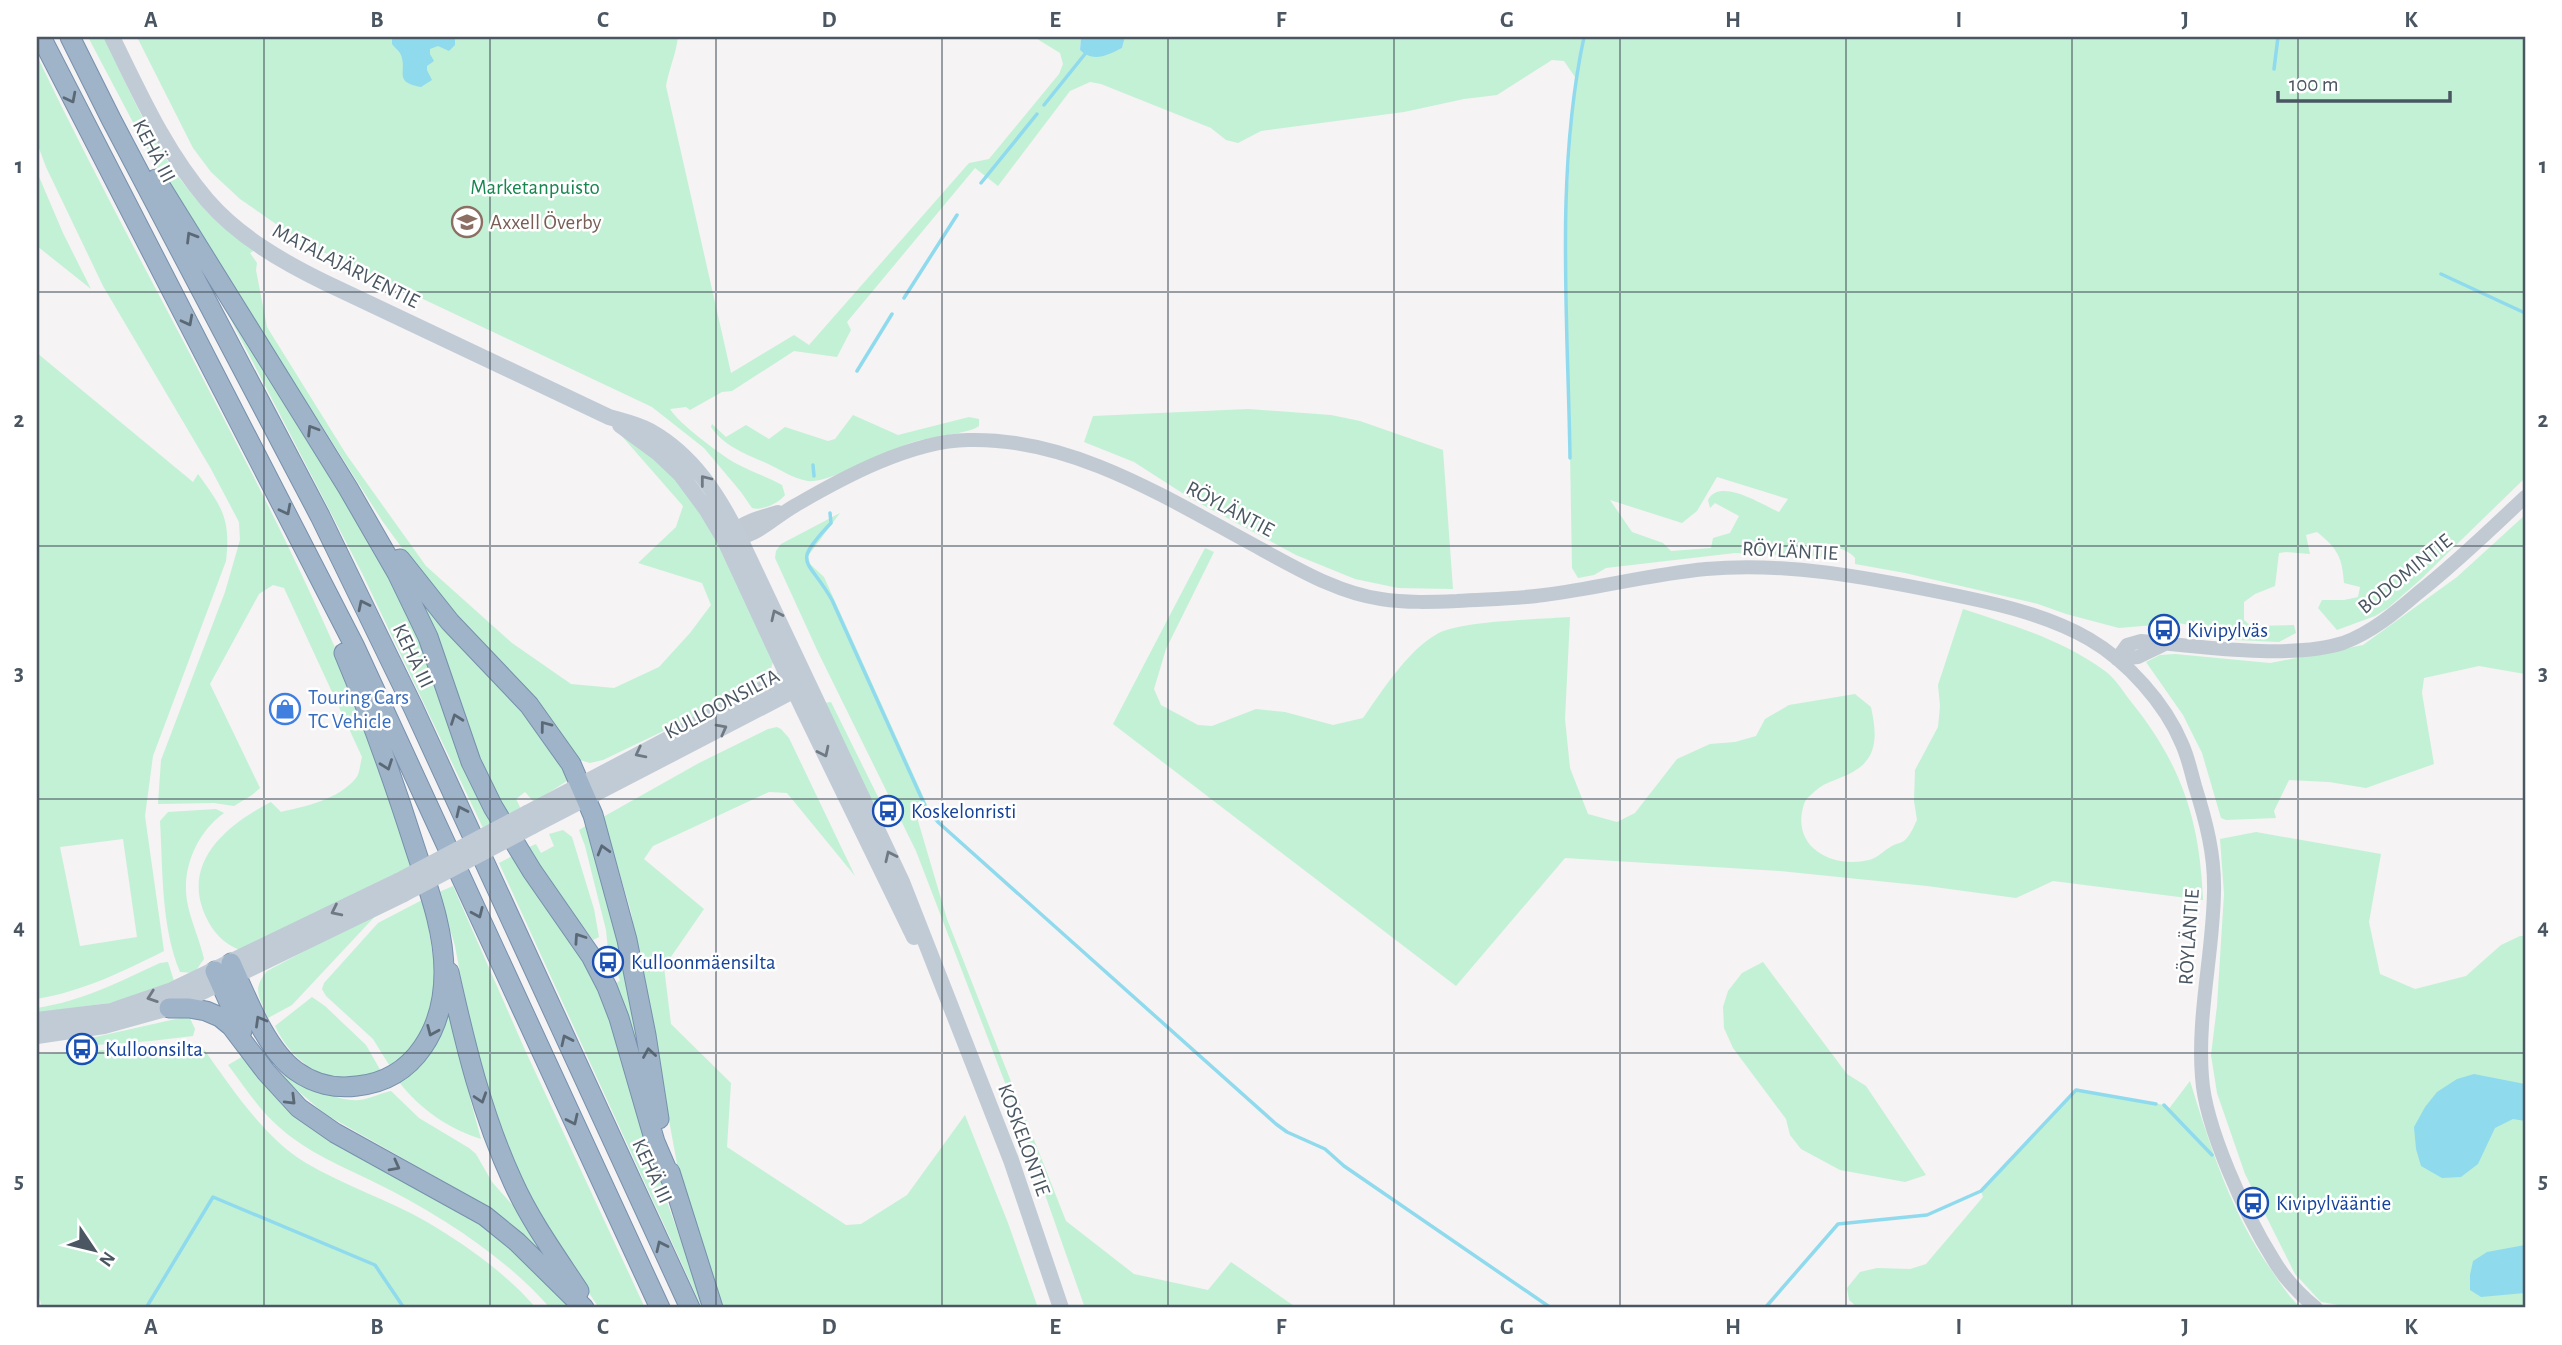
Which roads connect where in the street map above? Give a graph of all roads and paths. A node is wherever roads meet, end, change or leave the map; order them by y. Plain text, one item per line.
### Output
1 (41, 37) edge
2 (70, 37) edge
3 (112, 37) edge
4 (111, 119) junction
5 (348, 488) junction
6 (2525, 497) edge
7 (733, 535) junction
8 (324, 585) junction
9 (2117, 659) junction
10 (805, 677) junction
11 (791, 683) junction
12 (584, 791) junction
13 (441, 937) junction
14 (226, 974) junction
15 (943, 988) junction
16 (169, 1008) junction
17 (37, 1020) edge
18 (37, 1036) edge
19 (255, 1058) junction
20 (673, 1184) junction
21 (584, 1308) edge
22 (590, 1308) edge
23 (660, 1308) edge
24 (690, 1308) edge
25 (713, 1308) edge
26 (1061, 1308) edge
27 (2316, 1308) edge

1 -> 8 highway
2 - 4 highway, KEHÄ III
3 - 7 main road, MATALAJÄRVENTIE
5 -> 4 highway
24 -> 4 highway, KEHÄ III
12 -> 5 highway
20 -> 5 highway
6 - 9 street, BODOMINTIE
7 - 9 street, RÖYLÄNTIE
10 -> 7 main road, MATALAJÄRVENTIE
7 - 11 main road, MATALAJÄRVENTIE
8 -> 13 highway
8 -> 23 highway
9 - 27 street, RÖYLÄNTIE
10 - 11 main road, KULLOONSILTA
15 -> 10 main road, KOSKELONTIE
11 - 12 main road, KULLOONSILTA
11 -> 15 main road, KOSKELONTIE
12 - 14 main road, KULLOONSILTA, bridge
20 -> 12 highway
13 -> 14 highway
13 -> 22 highway
14 - 16 main road, KULLOONSILTA
14 -> 17 main road, KULLOONSILTA
14 - 19 highway
15 - 26 main road, KOSKELONTIE
16 - 18 main road, KULLOONSILTA
16 - 19 highway
19 -> 21 highway
20 - 25 highway

